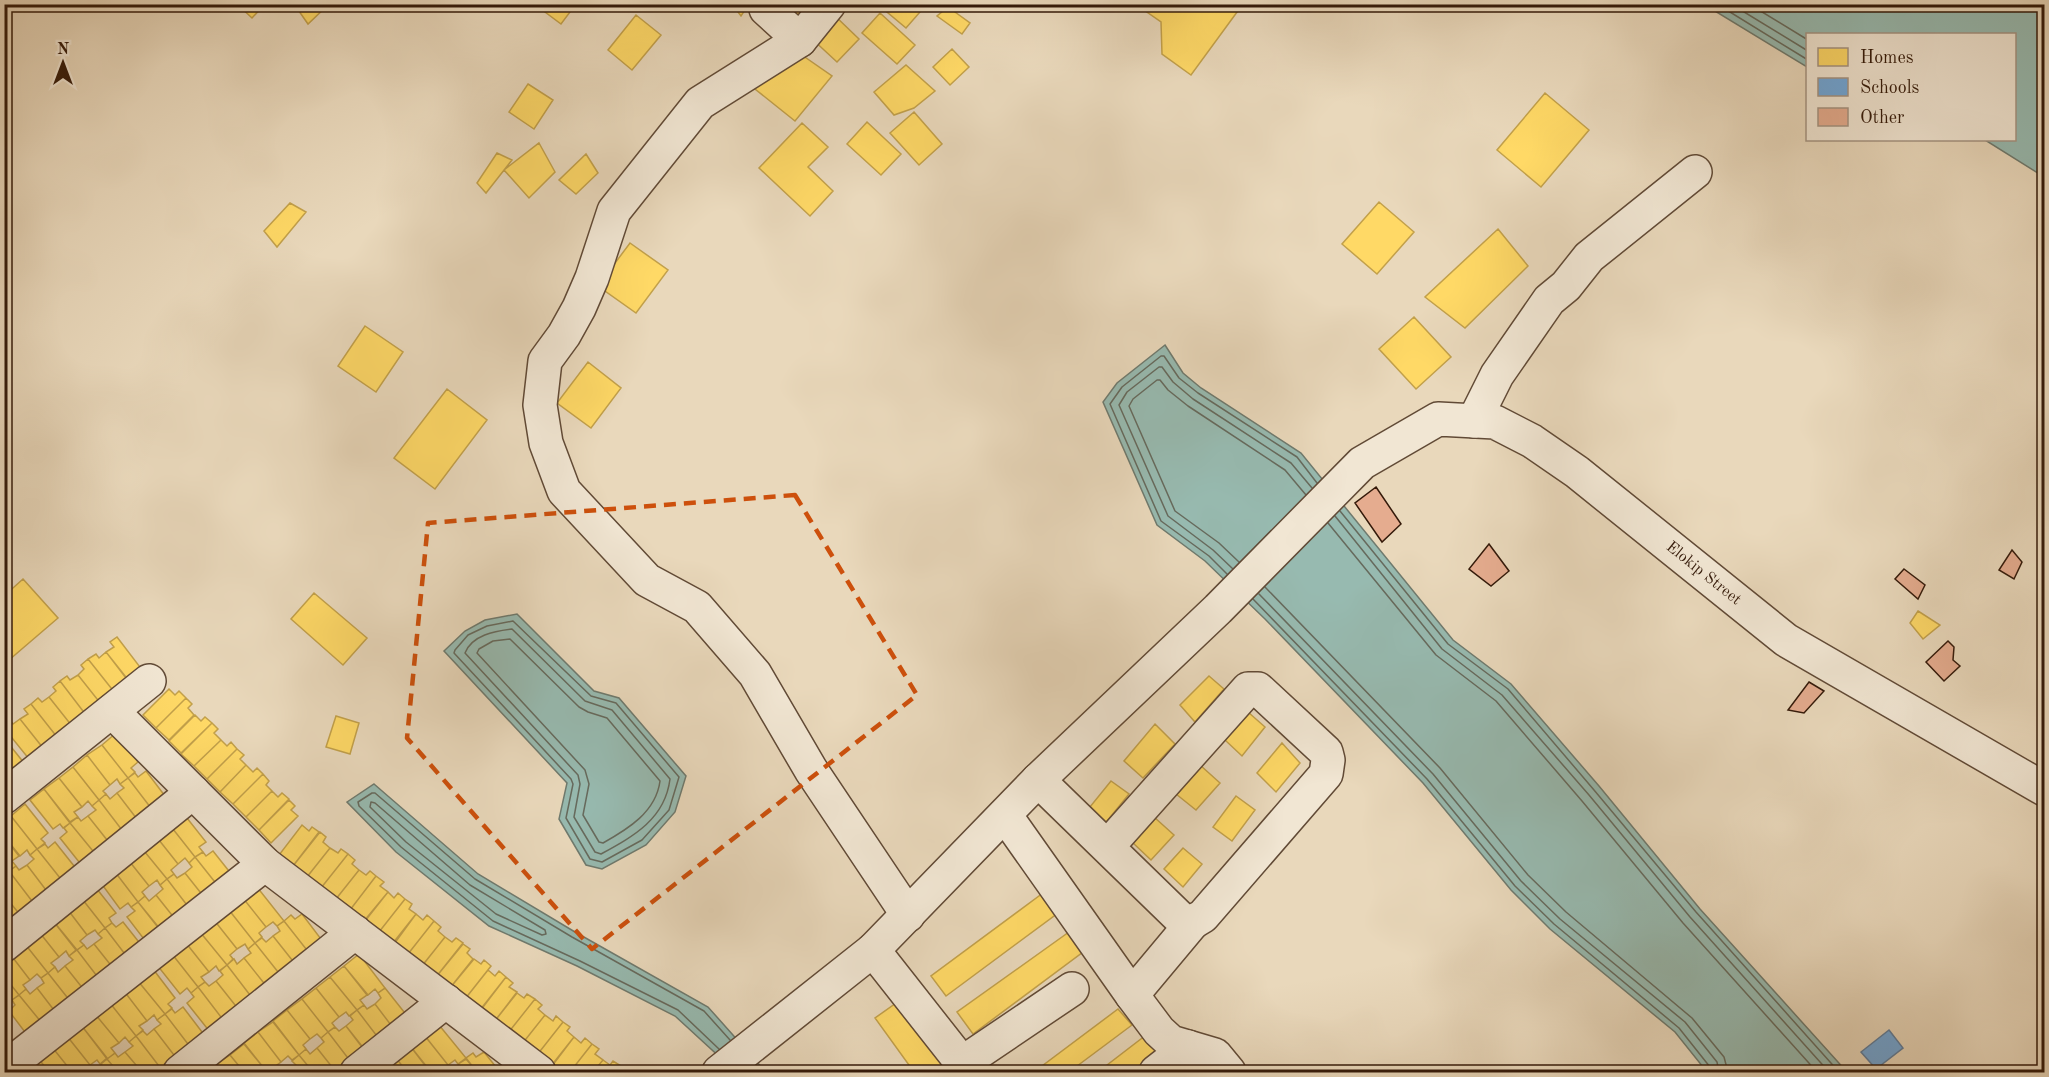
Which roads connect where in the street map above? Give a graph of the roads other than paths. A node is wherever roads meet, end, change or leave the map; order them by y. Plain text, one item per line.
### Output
1 (829, 4) edge
2 (766, 9) dead end
3 (800, 40) junction
4 (1695, 172) dead end
5 (1474, 421) junction
6 (149, 681) dead end
7 (112, 711) junction
8 (1038, 780) junction
9 (2044, 789) edge
10 (194, 792) junction
11 (4, 797) edge
12 (1005, 815) junction
13 (1107, 847) junction
14 (265, 864) junction
15 (908, 915) junction
16 (1193, 922) junction
17 (355, 932) junction
18 (4, 945) edge
19 (873, 951) junction
20 (1072, 989) dead end
21 (1132, 995) junction
22 (446, 1001) junction
23 (1188, 1047) junction
24 (965, 1068) edge
25 (4, 1069) edge
26 (534, 1071) edge
27 (180, 1072) edge
28 (357, 1072) edge
29 (719, 1072) edge
30 (1156, 1072) edge
31 (1229, 1072) edge

1 - 3 street
2 - 3 street
3 - 15 street
4 - 5 street
5 - 8 street, Elokip Street
5 - 9 street, Elokip Street
6 - 7 street
7 - 10 street
7 - 11 street
8 - 12 street, Elokip Street
8 - 13 street
10 - 14 street
10 - 18 street
12 - 15 street, Elokip Street
12 - 21 street
13 - 16 street
13 - 16 street
14 - 17 street
14 - 25 street
15 - 19 street, Elokip Street
16 - 21 street
17 - 22 street
17 - 27 street
19 - 24 street
19 - 29 street, Elokip Street
20 - 24 street
21 - 23 street
22 - 26 street
22 - 28 street
23 - 30 street
23 - 31 street

